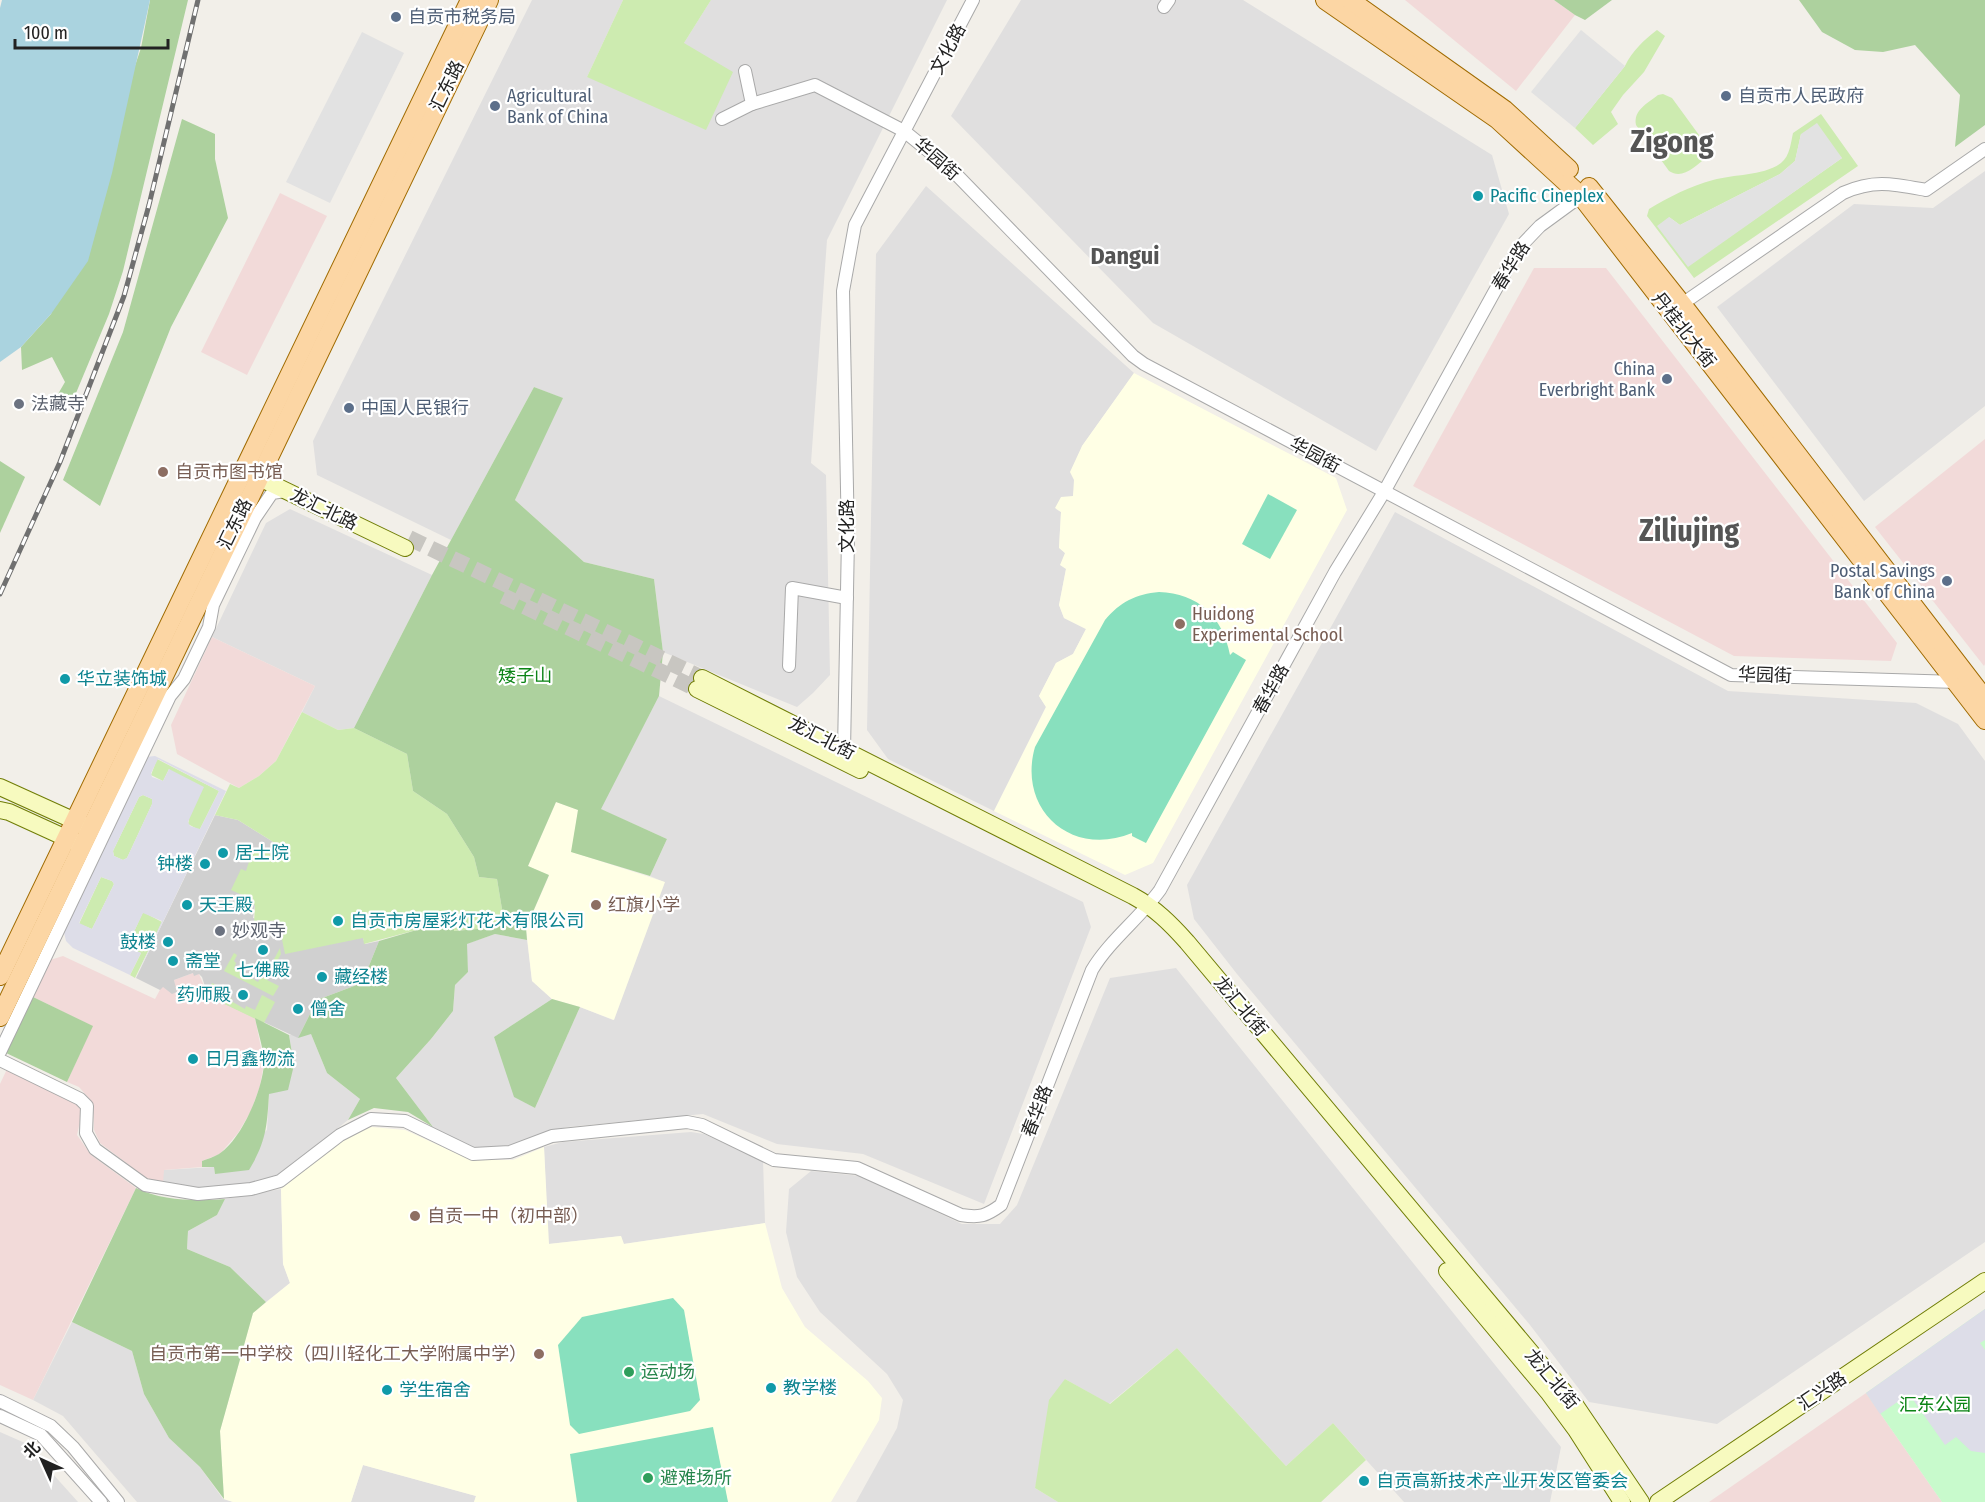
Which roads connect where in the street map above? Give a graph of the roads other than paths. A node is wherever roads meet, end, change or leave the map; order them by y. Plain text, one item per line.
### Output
1 (470, 0) edge
2 (489, 0) edge
3 (973, 0) edge
4 (1325, 0) edge
5 (1350, 0) edge
6 (745, 71) dead end
7 (752, 104) junction
8 (722, 119) dead end
9 (904, 131) junction
10 (1985, 149) edge
11 (1581, 196) junction
12 (1682, 304) junction
13 (252, 469) junction
14 (285, 491) junction
15 (1383, 492) junction
16 (847, 598) junction
17 (789, 666) dead end
18 (1956, 682) junction
19 (699, 684) tunnel mouth
20 (1985, 699) edge
21 (1985, 720) edge
22 (842, 755) junction
23 (0, 787) edge
24 (0, 810) edge
25 (81, 824) junction
26 (74, 842) junction
27 (1146, 909) junction
28 (0, 976) edge
29 (0, 1017) edge
30 (0, 1052) edge
31 (0, 1060) edge
32 (1985, 1281) edge
33 (1985, 1293) edge
34 (0, 1401) edge
35 (0, 1416) edge
36 (101, 1502) edge
37 (118, 1502) edge
38 (1622, 1502) edge
39 (1641, 1502) edge
40 (1658, 1502) edge
41 (1677, 1502) edge

1 - 13 main road, 汇东路
2 - 13 main road, 汇东路
3 - 9 street, 文化路
4 - 11 main road, 丹桂北大街
5 - 12 main road, 丹桂北大街
6 - 7 street
7 - 8 street, 华园街
7 - 9 street, 华园街
9 - 15 street, 华园街
9 - 16 street, 文化路
10 - 12 street
11 - 15 street, 春华路
11 - 18 main road, 丹桂北大街
12 - 20 main road, 丹桂北大街
13 - 14 main road, 龙汇北路
13 - 14 main road, 龙汇北路
13 - 25 main road, 汇东路
14 - 30 street
15 - 18 street, 华园街
15 - 27 street, 春华路
16 - 17 street
16 - 22 street, 文化路
18 - 21 main road, 丹桂北大街
19 - 22 main road, 龙汇北街
22 - 27 main road, 龙汇北街
23 - 25 main road
24 - 26 main road
25 - 26 main road, 汇东路
26 - 28 main road, 汇东路
26 - 29 main road, 汇东路
27 - 31 street, 春华路
27 - 38 main road, 龙汇北街
27 - 39 main road, 龙汇北街
32 - 40 main road, 汇兴路
33 - 41 main road
34 - 37 street
35 - 36 street

